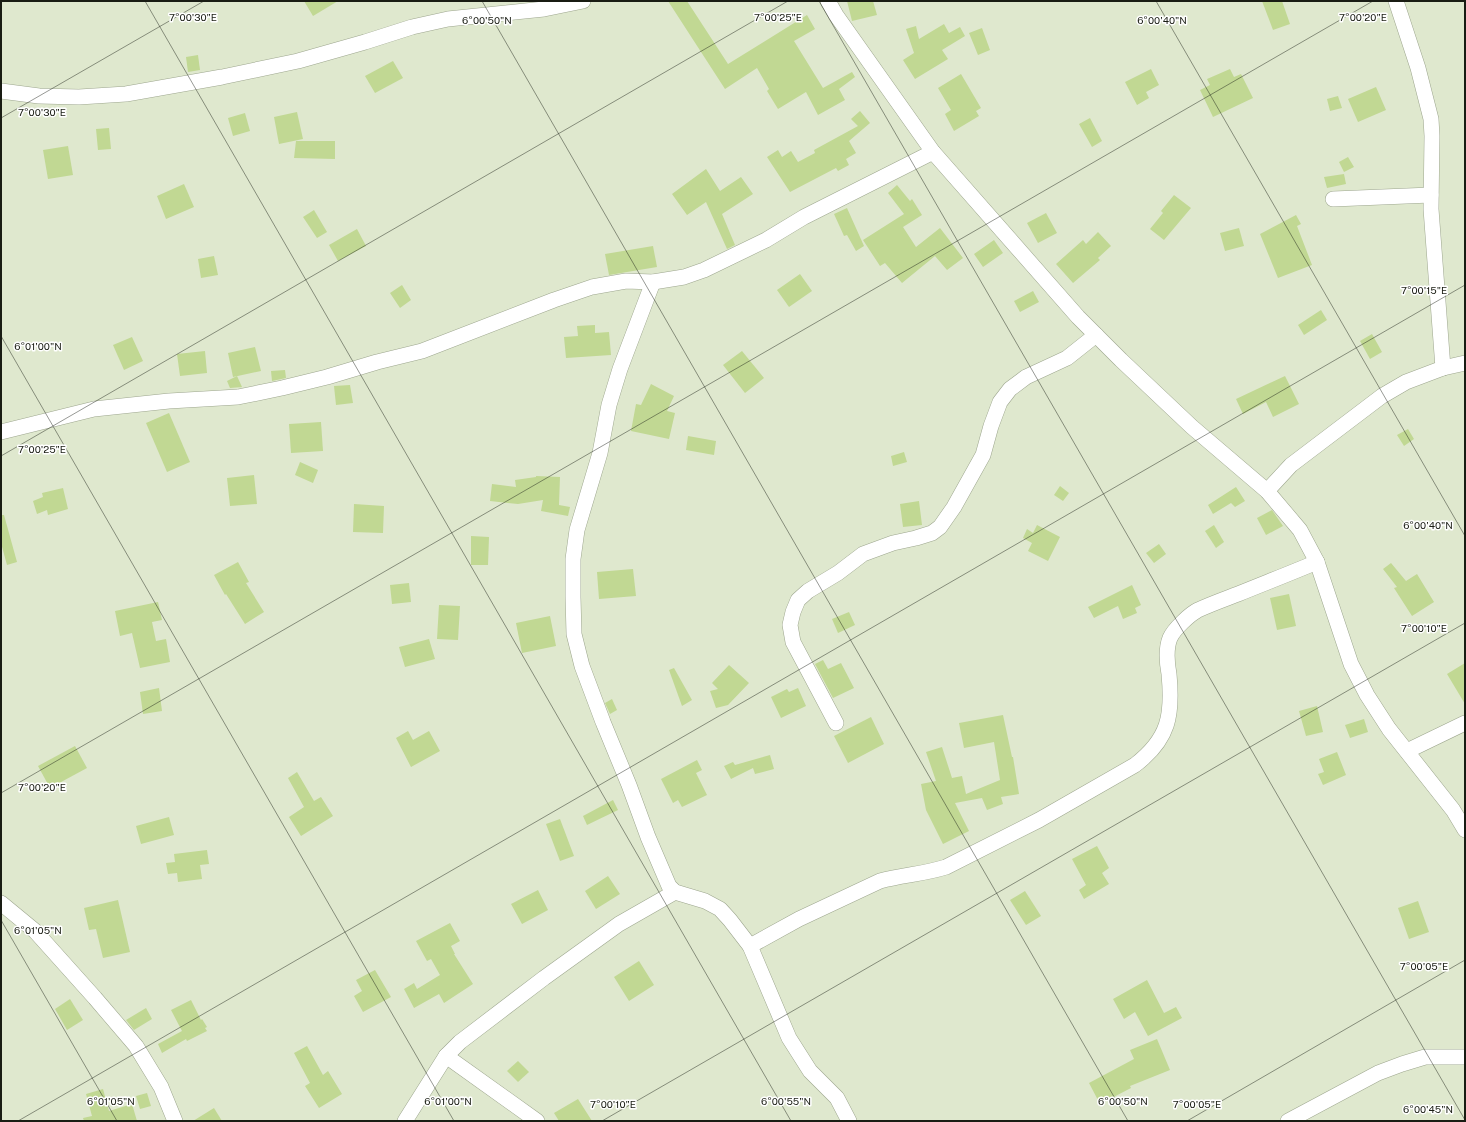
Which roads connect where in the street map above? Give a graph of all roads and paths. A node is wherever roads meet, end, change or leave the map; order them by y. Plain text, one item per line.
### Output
1 (583, 1) edge
2 (828, 1) edge
3 (1396, 1) edge
4 (1, 91) edge
5 (933, 152) junction
6 (1431, 195) junction
7 (1333, 199) dead end
8 (654, 282) junction
9 (1096, 335) junction
10 (1465, 363) edge
11 (1443, 368) junction
12 (1, 432) edge
13 (1267, 491) junction
14 (1317, 562) junction
15 (836, 723) dead end
16 (1465, 723) edge
17 (1407, 751) junction
18 (1465, 830) edge
19 (675, 892) junction
20 (1, 904) edge
21 (750, 946) junction
22 (446, 1056) junction
23 (1465, 1057) edge
24 (1315, 1114) edge
25 (175, 1121) edge
26 (405, 1121) edge
27 (537, 1121) edge
28 (849, 1121) edge
29 (1288, 1121) edge

1 - 4 street
2 - 5 street
3 - 6 street
5 - 8 street
5 - 9 street
6 - 7 street
6 - 11 street
8 - 12 street
8 - 19 street
9 - 13 street
9 - 15 street
10 - 11 street
11 - 13 street
13 - 14 street
14 - 17 street
14 - 21 street
16 - 17 street
17 - 18 street
19 - 21 street
19 - 22 street
20 - 25 street
21 - 28 street
22 - 26 street
22 - 27 street
23 - 24 street
24 - 29 street

